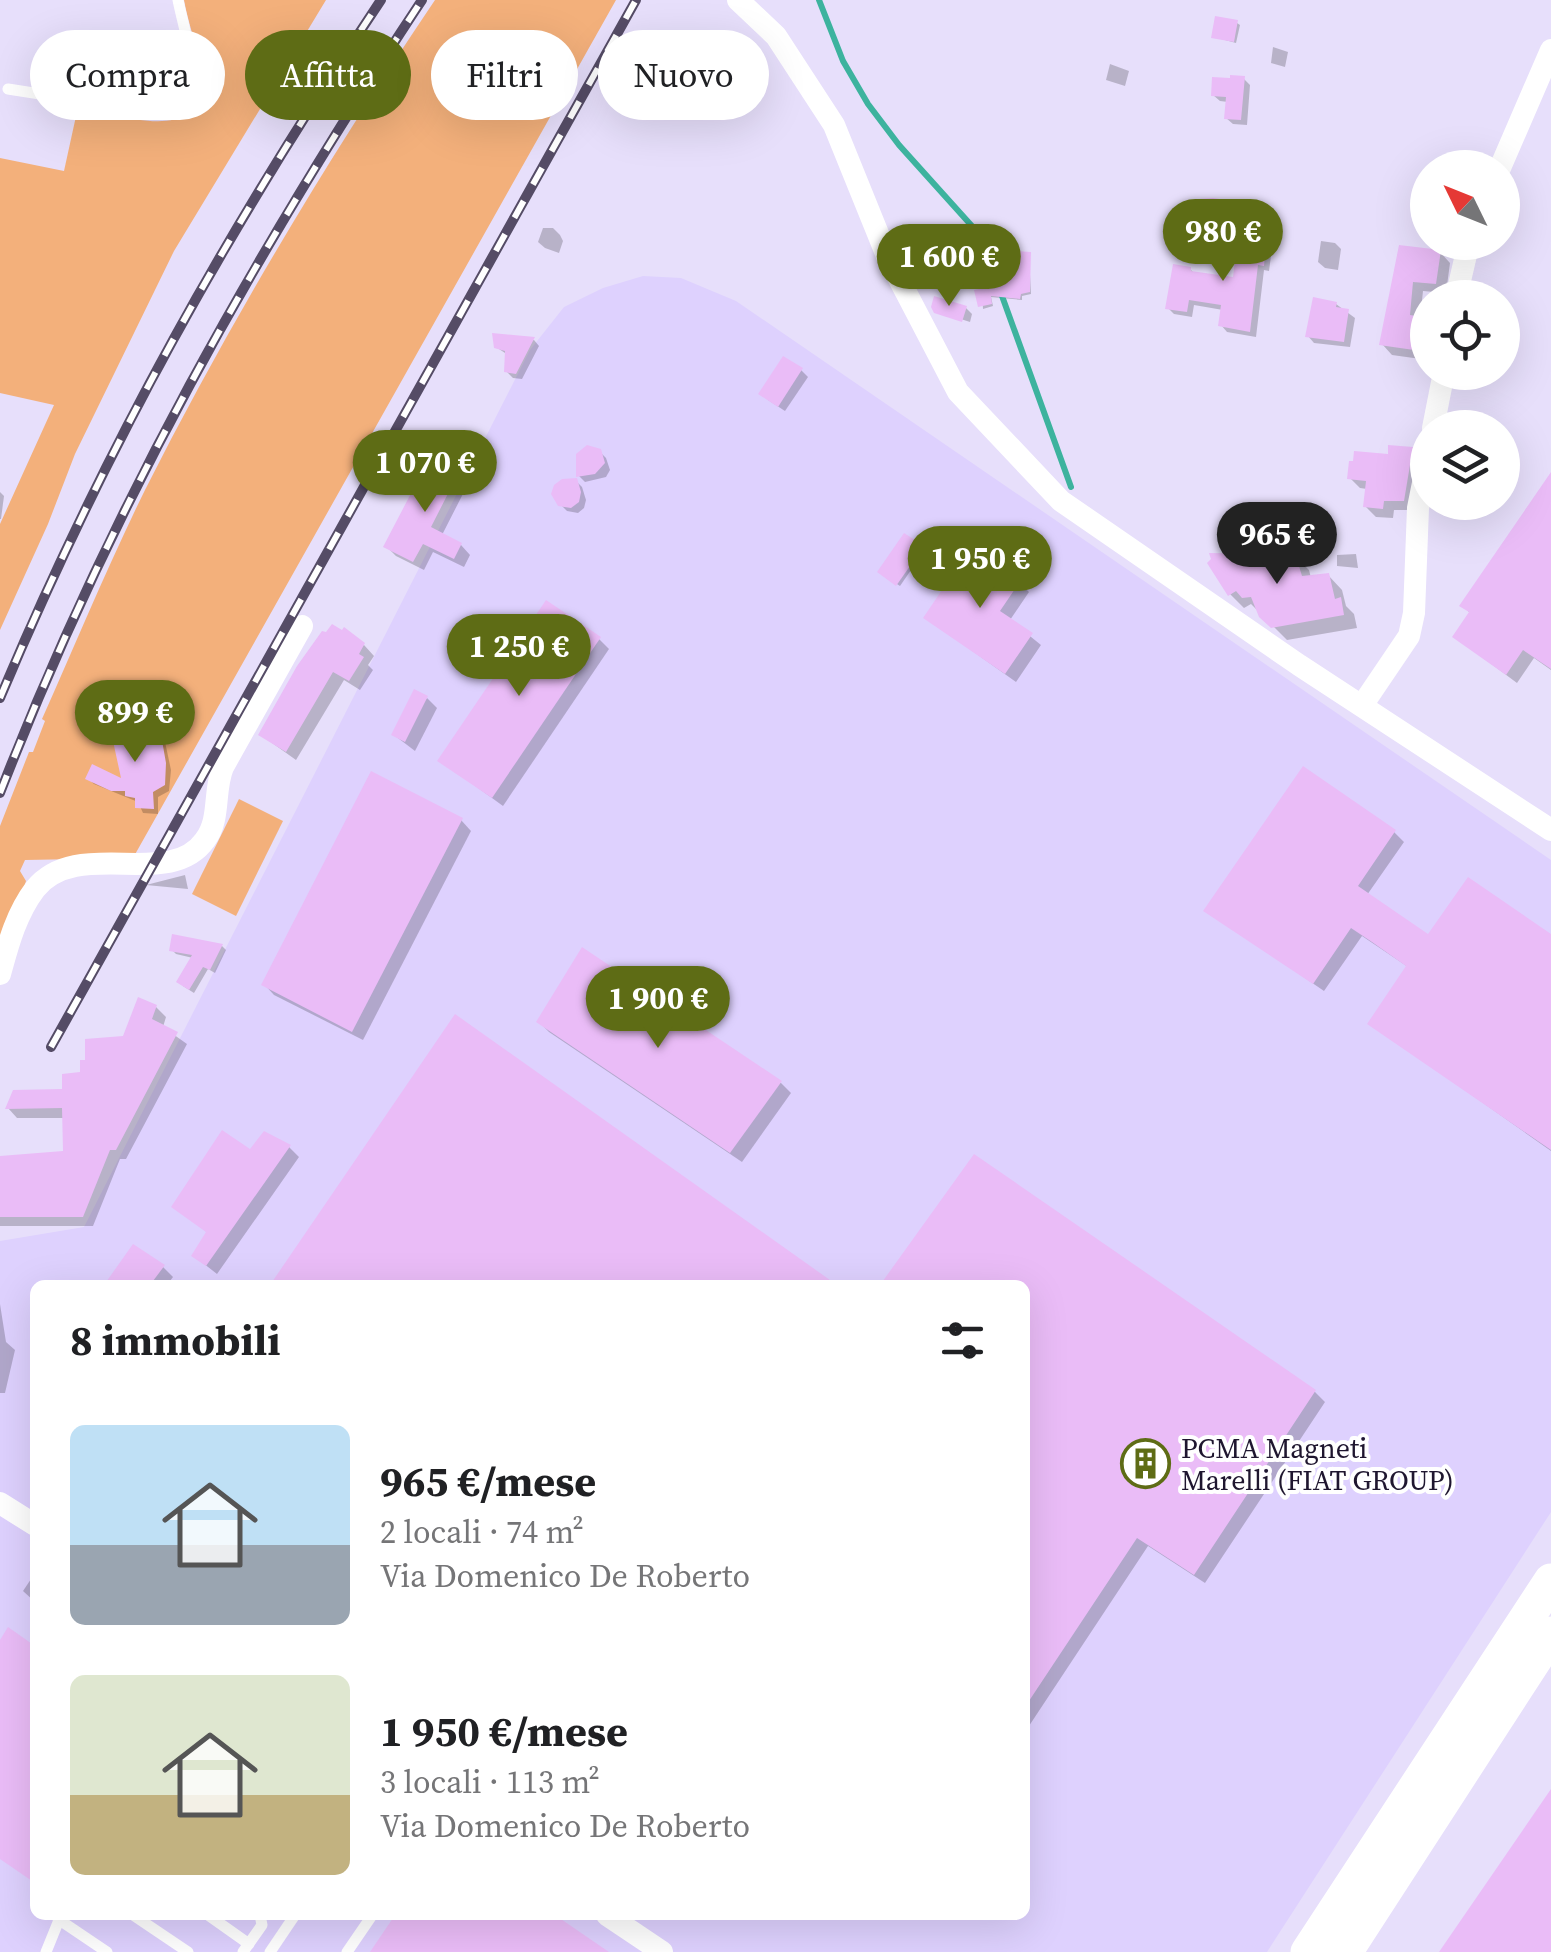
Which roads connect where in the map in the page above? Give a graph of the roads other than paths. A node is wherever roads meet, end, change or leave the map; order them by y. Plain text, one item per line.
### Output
1 (178, 0) edge
2 (738, 0) edge
3 (1551, 50) edge
4 (8, 89) dead end
5 (1508, 150) edge
6 (1418, 520) edge
7 (302, 626) dead end
8 (1363, 704) junction
9 (1551, 830) edge
10 (0, 974) edge
11 (0, 1503) edge
12 (30, 1522) edge
13 (1551, 1581) edge
14 (1551, 1601) edge
15 (1551, 1634) edge
16 (59, 1920) edge
17 (64, 1920) edge
18 (140, 1920) edge
19 (214, 1920) edge
20 (261, 1920) edge
21 (292, 1920) edge
22 (369, 1920) edge
23 (614, 1920) edge
24 (246, 1948) edge
25 (46, 1952) edge
26 (107, 1952) edge
27 (188, 1952) edge
28 (270, 1952) edge
29 (347, 1952) edge
30 (662, 1952) edge
31 (1308, 1952) edge
32 (1323, 1952) edge
33 (1345, 1952) edge

1 - 4 lane
2 - 8 street
3 - 5 street
6 - 8 street
7 - 10 street
8 - 9 street
11 - 12 street
13 - 31 highway
14 - 32 street
15 - 33 highway
16 - 25 lane
17 - 26 lane
18 - 27 lane
19 - 24 lane
20 - 24 lane
21 - 28 lane
22 - 29 lane
23 - 30 street

